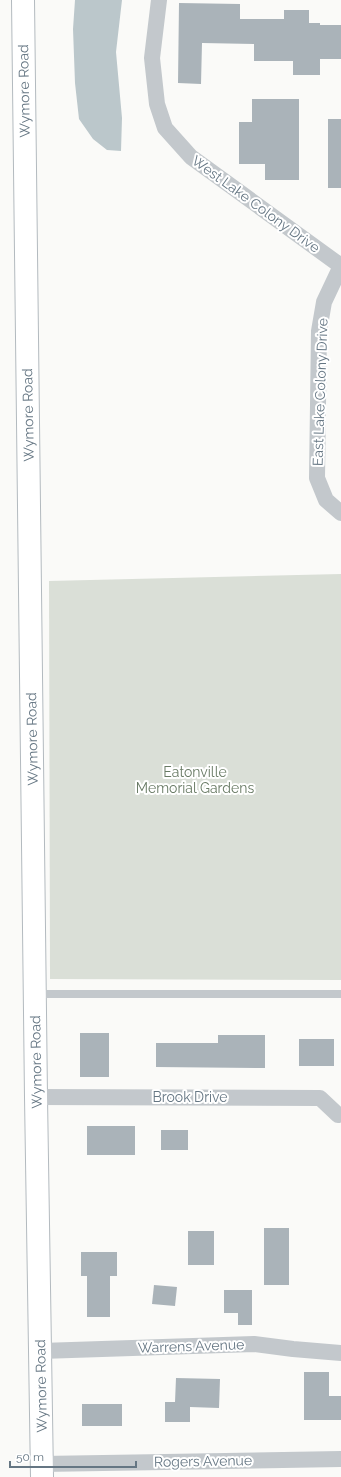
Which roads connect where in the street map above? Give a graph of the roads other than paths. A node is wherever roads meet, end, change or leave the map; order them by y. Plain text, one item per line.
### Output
1 (23, 0) edge
2 (159, 0) edge
3 (341, 266) edge
4 (341, 513) edge
5 (35, 994) junction
6 (341, 994) edge
7 (36, 1097) junction
8 (338, 1115) dead end
9 (41, 1351) junction
10 (341, 1353) edge
11 (341, 1459) edge
12 (42, 1470) edge

1 - 5 main road, Wymore Road
2 - 3 street, West Lake Colony Drive
3 - 4 street, East Lake Colony Drive
5 - 6 lane
5 - 7 main road, Wymore Road
7 - 8 street, Brook Drive
7 - 9 main road, Wymore Road
9 - 10 street, Warrens Avenue
9 - 12 main road, Wymore Road
11 - 12 street, Rogers Avenue

